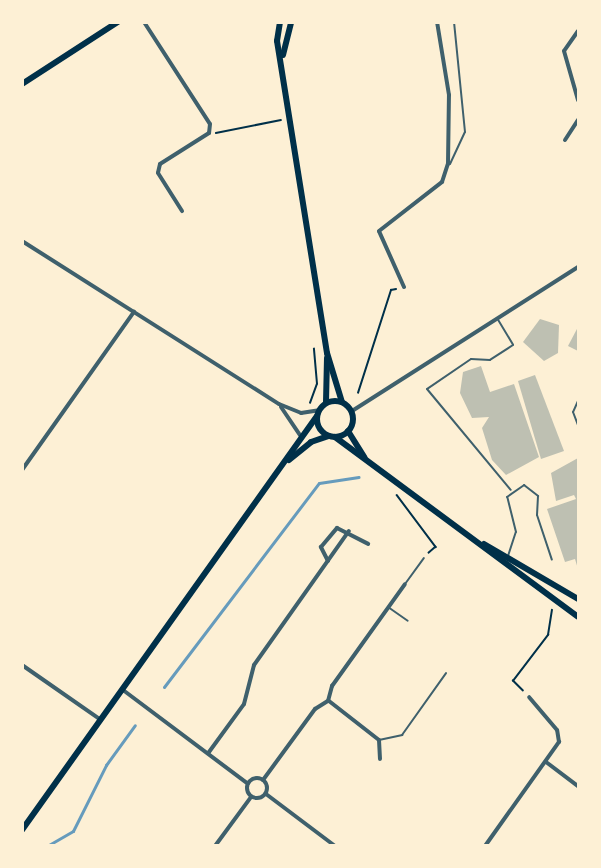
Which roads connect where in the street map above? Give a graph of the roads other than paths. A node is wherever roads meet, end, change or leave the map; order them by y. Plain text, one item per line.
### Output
1 (118, 22) edge
2 (144, 22) edge
3 (279, 22) edge
4 (291, 22) edge
5 (437, 22) edge
6 (454, 22) edge
7 (579, 31) edge
8 (283, 56) junction
9 (22, 84) edge
10 (579, 100) edge
11 (579, 120) edge
12 (565, 140) dead end
13 (448, 164) junction
14 (182, 211) dead end
15 (22, 241) edge
16 (579, 267) edge
17 (404, 287) road end
18 (134, 312) junction
19 (497, 318) junction
20 (327, 352) junction
21 (579, 401) edge
22 (326, 402) junction
23 (342, 402) junction
24 (279, 404) junction
25 (352, 411) junction
26 (318, 413) junction
27 (579, 425) edge
28 (348, 431) junction
29 (300, 435) junction
30 (332, 436) junction
31 (368, 462) junction
32 (284, 465) junction
33 (22, 470) edge
34 (511, 490) junction
35 (349, 531) junction
36 (468, 535) junction
37 (368, 544) dead end
38 (508, 556) junction
39 (424, 558) road end
40 (552, 560) dead end
41 (328, 561) junction
42 (405, 584) joint
43 (579, 599) edge
44 (388, 607) junction
45 (579, 617) edge
46 (408, 621) dead end
47 (22, 665) edge
48 (446, 674) dead end
49 (122, 690) junction
50 (529, 697) road end
51 (328, 701) junction
52 (102, 720) junction
53 (379, 740) junction
54 (209, 752) junction
55 (380, 759) dead end
56 (546, 762) junction
57 (263, 780) junction
58 (248, 784) junction
59 (579, 786) edge
60 (266, 794) junction
61 (251, 797) junction
62 (22, 830) edge
63 (215, 846) edge
64 (335, 846) edge
65 (485, 846) edge

1 - 9 main road
2 - 14 street
3 - 8 main road
4 - 8 main road
5 - 13 street
6 - 13 lane
7 - 10 street
8 - 20 main road
11 - 12 street
13 - 17 street
15 - 18 street
16 - 19 street
18 - 24 street
18 - 33 street
19 - 25 street
19 - 34 lane
20 - 22 main road
20 - 23 main road
21 - 27 lane
22 - 23 main road
22 - 26 main road
23 - 25 main road
24 - 26 street
24 - 29 street
25 - 28 main road
26 - 29 main road
26 - 30 main road
28 - 30 main road
28 - 31 main road
29 - 32 main road
30 - 31 main road
30 - 32 main road
31 - 36 main road
32 - 49 main road
34 - 38 lane
34 - 40 lane
35 - 37 street
35 - 41 street
35 - 41 street
36 - 38 main road
36 - 45 main road
38 - 43 main road
39 - 42 lane
41 - 54 street
42 - 44 street
44 - 46 lane
44 - 51 street
47 - 52 street
48 - 53 lane
49 - 52 main road
49 - 54 street
50 - 56 street
51 - 53 street
51 - 57 street
52 - 62 main road
53 - 55 street
54 - 58 street
56 - 59 street
56 - 65 street
57 - 58 street
57 - 60 street
58 - 61 street
60 - 61 street
60 - 64 street
61 - 63 street

